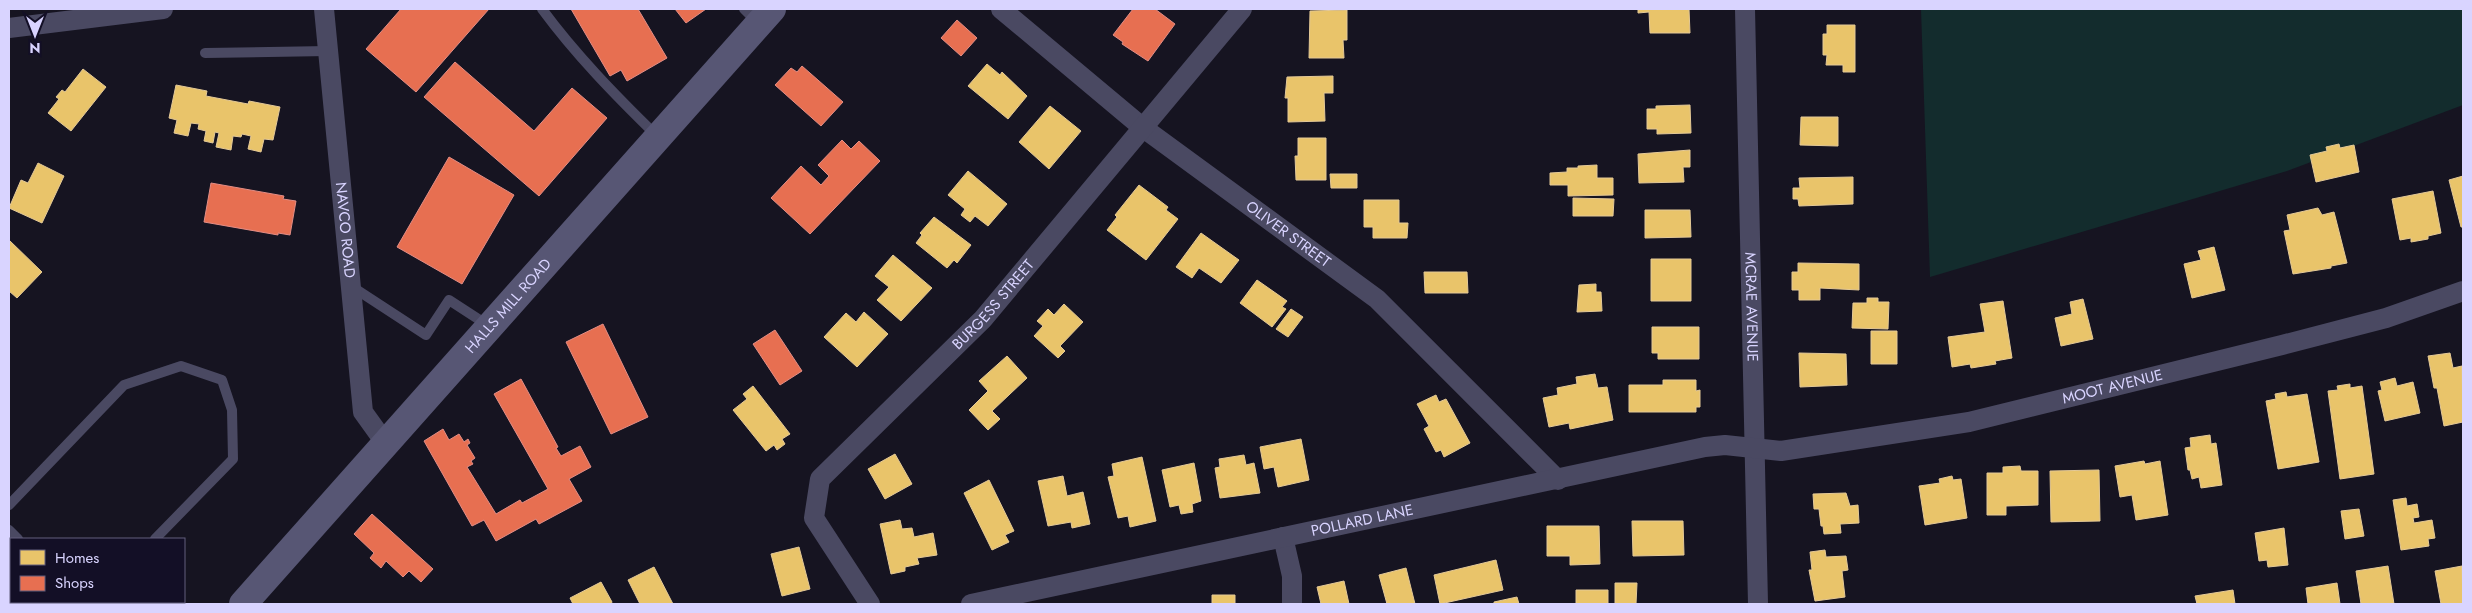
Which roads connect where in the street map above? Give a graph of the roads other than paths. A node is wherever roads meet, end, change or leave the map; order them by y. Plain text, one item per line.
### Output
1 (162, 9) edge
2 (324, 9) edge
3 (542, 9) edge
4 (1000, 9) edge
5 (1242, 9) edge
6 (1745, 9) edge
7 (758, 14) edge
8 (9, 28) edge
9 (328, 51) junction
10 (205, 53) dead end
11 (1142, 127) junction
12 (659, 138) junction
13 (351, 286) junction
14 (2463, 291) edge
15 (490, 327) junction
16 (386, 444) junction
17 (1754, 448) junction
18 (1558, 480) junction
19 (9, 505) edge
20 (156, 538) edge
21 (1283, 538) junction
22 (243, 604) edge
23 (870, 604) edge
24 (971, 604) edge
25 (1292, 604) edge
26 (1758, 604) edge

1 - 8 street
2 - 9 street, NAVCO ROAD
3 - 12 lane
4 - 11 street, OLIVER STREET
5 - 11 street, BURGESS STREET
6 - 17 street, MCRAE AVENUE
7 - 12 street, HALLS MILL ROAD
9 - 10 lane
9 - 13 street, NAVCO ROAD
11 - 18 street, OLIVER STREET
11 - 23 street, BURGESS STREET
12 - 15 street, HALLS MILL ROAD
13 - 15 lane
13 - 16 street, NAVCO ROAD
14 - 17 street, MOOT AVENUE
15 - 16 street, HALLS MILL ROAD
16 - 22 street, HALLS MILL ROAD
17 - 18 street, POLLARD LANE
17 - 26 street, MCRAE AVENUE
18 - 21 street, POLLARD LANE
19 - 20 lane
21 - 24 street, POLLARD LANE
21 - 25 street

